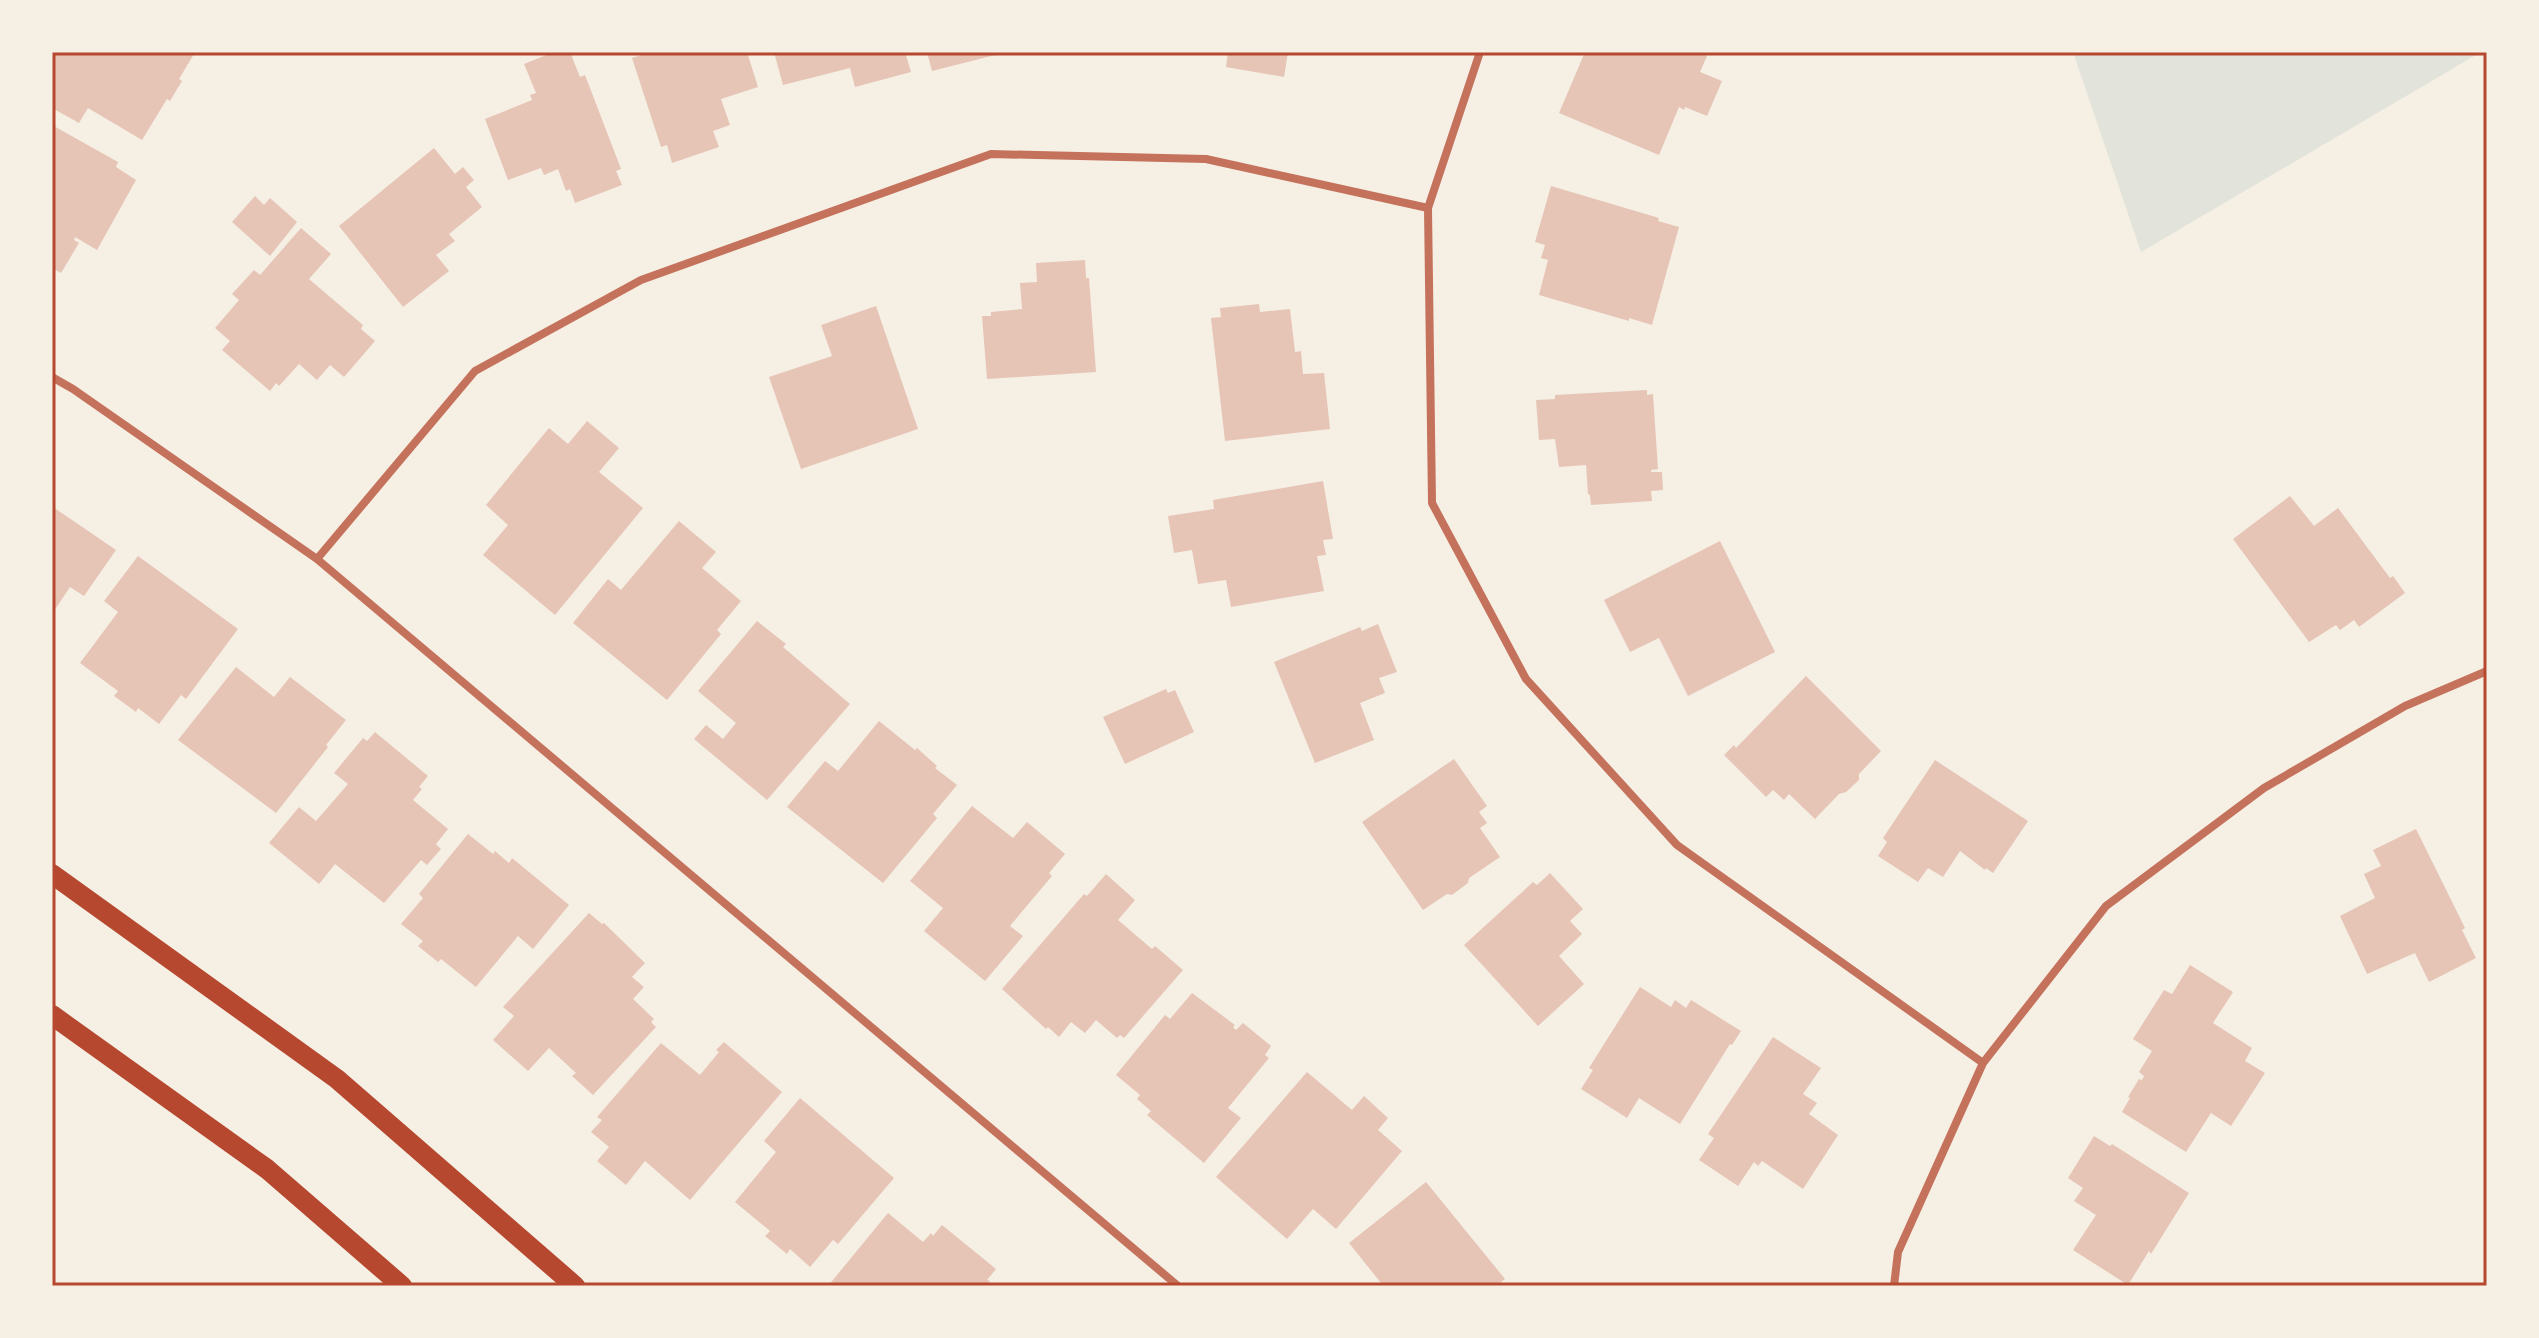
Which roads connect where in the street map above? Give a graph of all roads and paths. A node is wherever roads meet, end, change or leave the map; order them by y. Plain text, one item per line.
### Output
1 (1480, 52) edge
2 (1428, 208) junction
3 (52, 377) edge
4 (317, 559) junction
5 (2487, 671) edge
6 (52, 874) edge
7 (52, 1015) edge
8 (1983, 1063) junction
9 (402, 1286) edge
10 (575, 1286) edge
11 (1178, 1286) edge
12 (1894, 1286) edge

1 - 2 street
2 - 4 street
2 - 8 street
3 - 4 street
4 - 11 street
5 - 8 street
6 - 10 main road
7 - 9 main road
8 - 12 street

